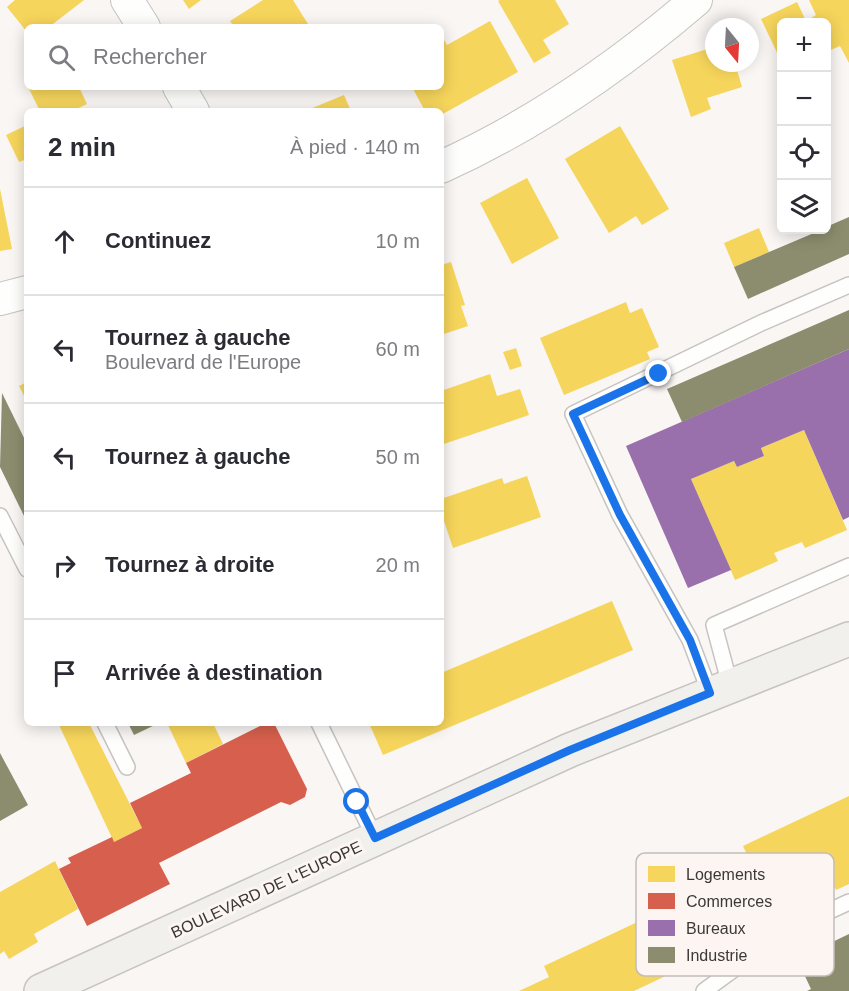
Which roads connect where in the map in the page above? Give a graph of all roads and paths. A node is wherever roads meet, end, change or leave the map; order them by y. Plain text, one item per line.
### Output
1 (127, 0) edge
2 (696, 0) edge
3 (142, 24) edge
4 (181, 90) edge
5 (191, 108) edge
6 (444, 164) edge
7 (849, 285) edge
8 (24, 293) edge
9 (0, 298) edge
10 (0, 516) edge
11 (24, 563) edge
12 (849, 566) edge
13 (849, 639) edge
14 (720, 689) junction
15 (107, 726) edge
16 (320, 726) edge
17 (127, 766) dead end
18 (375, 838) junction
19 (849, 902) edge
20 (834, 909) edge
21 (116, 959) junction
22 (725, 976) edge
23 (41, 991) edge
24 (69, 991) edge
25 (704, 991) edge

1 - 3 street
2 - 6 street
4 - 5 street
7 - 14 lane
8 - 9 street
10 - 11 lane
12 - 14 lane
13 - 14 main road, BOULEVARD DE L'EUROPE
14 - 18 main road, BOULEVARD DE L'EUROPE
15 - 17 lane
16 - 18 lane
18 - 21 main road, BOULEVARD DE L'EUROPE
19 - 20 lane
21 - 23 main road, BOULEVARD DE L'EUROPE
21 - 24 main road, BOULEVARD DE L'EUROPE
22 - 25 lane

